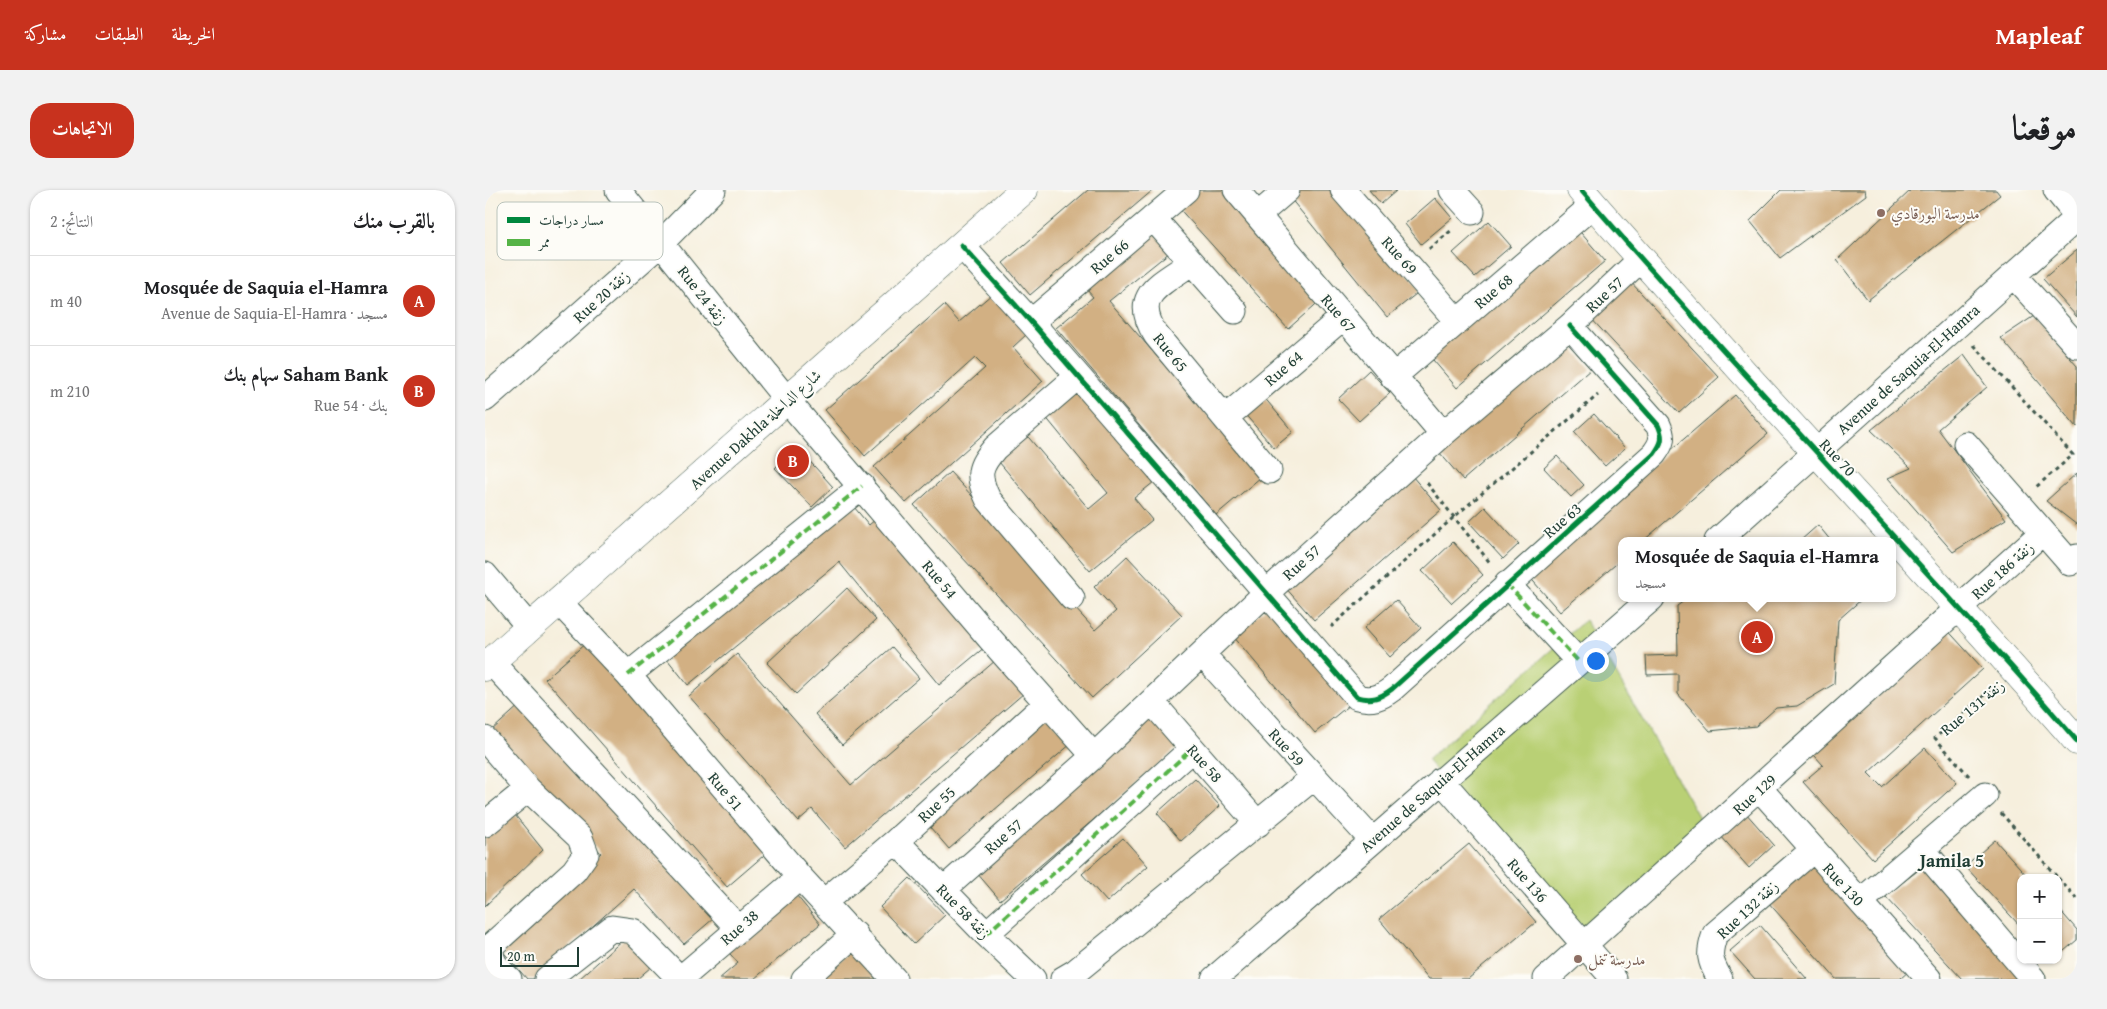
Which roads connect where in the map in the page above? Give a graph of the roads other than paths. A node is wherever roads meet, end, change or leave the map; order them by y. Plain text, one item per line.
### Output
1 (618, 190) edge
2 (713, 190) edge
3 (1024, 190) edge
4 (1185, 190) edge
5 (1236, 190) edge
6 (1287, 190) edge
7 (1343, 190) edge
8 (1452, 190) edge
9 (2056, 190) edge
10 (1587, 197) edge
11 (628, 202) edge
12 (1472, 212) road end
13 (1258, 215) junction
14 (2077, 217) edge
15 (1153, 218) junction
16 (663, 241) edge
17 (663, 245) edge
18 (961, 246) junction
19 (1641, 259) junction
20 (642, 260) edge
21 (1191, 263) junction
22 (2013, 275) junction
23 (1235, 311) dead end
24 (1342, 318) junction
25 (1457, 321) junction
26 (1031, 322) junction
27 (1570, 326) junction
28 (2077, 346) edge
29 (1077, 377) junction
30 (1393, 377) junction
31 (485, 399) edge
32 (787, 400) junction
33 (1225, 418) junction
34 (1443, 434) junction
35 (1966, 444) dead end
36 (1815, 452) junction
37 (1269, 471) dead end
38 (862, 486) junction
39 (2043, 532) junction
40 (1721, 537) edge
41 (1895, 537) edge
42 (1896, 539) edge
43 (2073, 560) edge
44 (485, 575) edge
45 (1507, 584) junction
46 (1266, 592) junction
47 (1072, 598) dead end
48 (559, 602) junction
49 (1647, 602) edge
50 (1960, 607) junction
51 (529, 628) junction
52 (1202, 654) junction
53 (1578, 661) junction
54 (488, 664) edge
55 (628, 676) junction
56 (1152, 702) junction
57 (1047, 704) junction
58 (485, 739) edge
59 (2077, 741) edge
60 (1192, 749) junction
61 (1094, 756) junction
62 (1314, 777) junction
63 (1441, 780) junction
64 (529, 789) junction
65 (1760, 789) junction
66 (1985, 795) road end
67 (485, 824) edge
68 (1258, 824) junction
69 (1372, 840) junction
70 (896, 841) junction
71 (1922, 849) junction
72 (1813, 850) junction
73 (799, 877) junction
74 (943, 890) junction
75 (1861, 901) junction
76 (824, 902) junction
77 (738, 928) junction
78 (855, 934) junction
79 (986, 934) junction
80 (1585, 945) junction
81 (509, 979) edge
82 (547, 979) edge
83 (680, 979) edge
84 (804, 979) edge
85 (894, 979) edge
86 (1033, 979) edge
87 (1063, 979) edge
88 (1214, 979) edge
89 (1546, 979) edge
90 (1614, 979) edge
91 (1719, 979) edge
92 (1929, 979) edge
93 (2033, 979) edge

1 - 11 street, Rue 24 زنقة
2 - 16 street, Rue 20 زنقة
3 - 18 street, Avenue Dakhla شارع الداخلة
4 - 15 street, Rue 66
5 - 13 street, Rue 67
6 - 13 street
7 - 25 street, Rue 69
8 - 12 street
9 - 14 street
10 - 19 street, Rue 70
10 - 25 street, Rue 68
13 - 24 street, Rue 67
14 - 22 street, Avenue de Saquia-El-Hamra
15 - 21 street
15 - 26 street, Rue 66
17 - 32 street, Rue 24 زنقة
18 - 26 street
18 - 32 street, Avenue Dakhla شارع الداخلة
19 - 27 street, Rue 57
19 - 36 street, Rue 70
20 - 31 street, Rue 20 زنقة
21 - 23 street
21 - 33 street, Rue 65
22 - 28 street
22 - 36 street, Avenue de Saquia-El-Hamra
24 - 30 street, Rue 67
24 - 33 street, Rue 64
25 - 30 street, Rue 68
26 - 29 street
27 - 34 street, Rue 57
27 - 45 street, Rue 63
29 - 46 street
29 - 47 street
30 - 34 street, Rue 67
32 - 38 street, Rue 54
32 - 48 street, Avenue Dakhla شارع الداخلة
33 - 37 street, Rue 65
34 - 46 street, Rue 57
35 - 39 street
36 - 40 street, Avenue de Saquia-El-Hamra
36 - 41 street, Rue 70
38 - 55 street
38 - 57 street, Rue 54
39 - 43 street
39 - 50 street, Rue 186 زنقة
42 - 50 street, Rue 70
44 - 51 street
45 - 46 street, Rue 63
45 - 53 street
46 - 52 street, Rue 57
48 - 51 street, Avenue Dakhla شارع الداخلة
48 - 55 street, Rue 51
49 - 53 street, Avenue de Saquia-El-Hamra
50 - 59 street, Rue 70
50 - 65 street, Rue 129
51 - 54 street, Avenue Dakhla شارع الداخلة
52 - 56 street, Rue 57
52 - 62 street, Rue 59
53 - 63 street, Avenue de Saquia-El-Hamra
54 - 77 street
55 - 73 street, Rue 51
56 - 60 street, Rue 58
56 - 61 street, Rue 57
57 - 61 street, Rue 54
57 - 70 street, Rue 55
58 - 64 street
60 - 68 street, Rue 58
60 - 79 street
61 - 74 street, Rue 57
62 - 68 street
62 - 69 street, Rue 59
63 - 69 street, Avenue de Saquia-El-Hamra
63 - 80 street, Rue 136
64 - 67 street
64 - 81 street
65 - 72 street, Rue 130
65 - 80 street, Rue 129
66 - 71 street
68 - 87 street
69 - 88 street, Avenue de Saquia-El-Hamra
70 - 74 street, Rue 58 زنقة
70 - 76 street, Rue 55
71 - 75 street
71 - 93 street
72 - 75 street, Rue 130
72 - 91 street, Rue 132 زنقة
73 - 76 street, Rue 51
73 - 77 street, Rue 38
74 - 79 street, Rue 58 زنقة
75 - 92 street, Rue 130
76 - 78 street, Rue 51
77 - 83 street, Rue 38
78 - 84 street
78 - 85 street, Rue 51
79 - 86 street, Rue 58 زنقة
80 - 89 street, Rue 129
80 - 90 street, Rue 136
82 - 83 street

